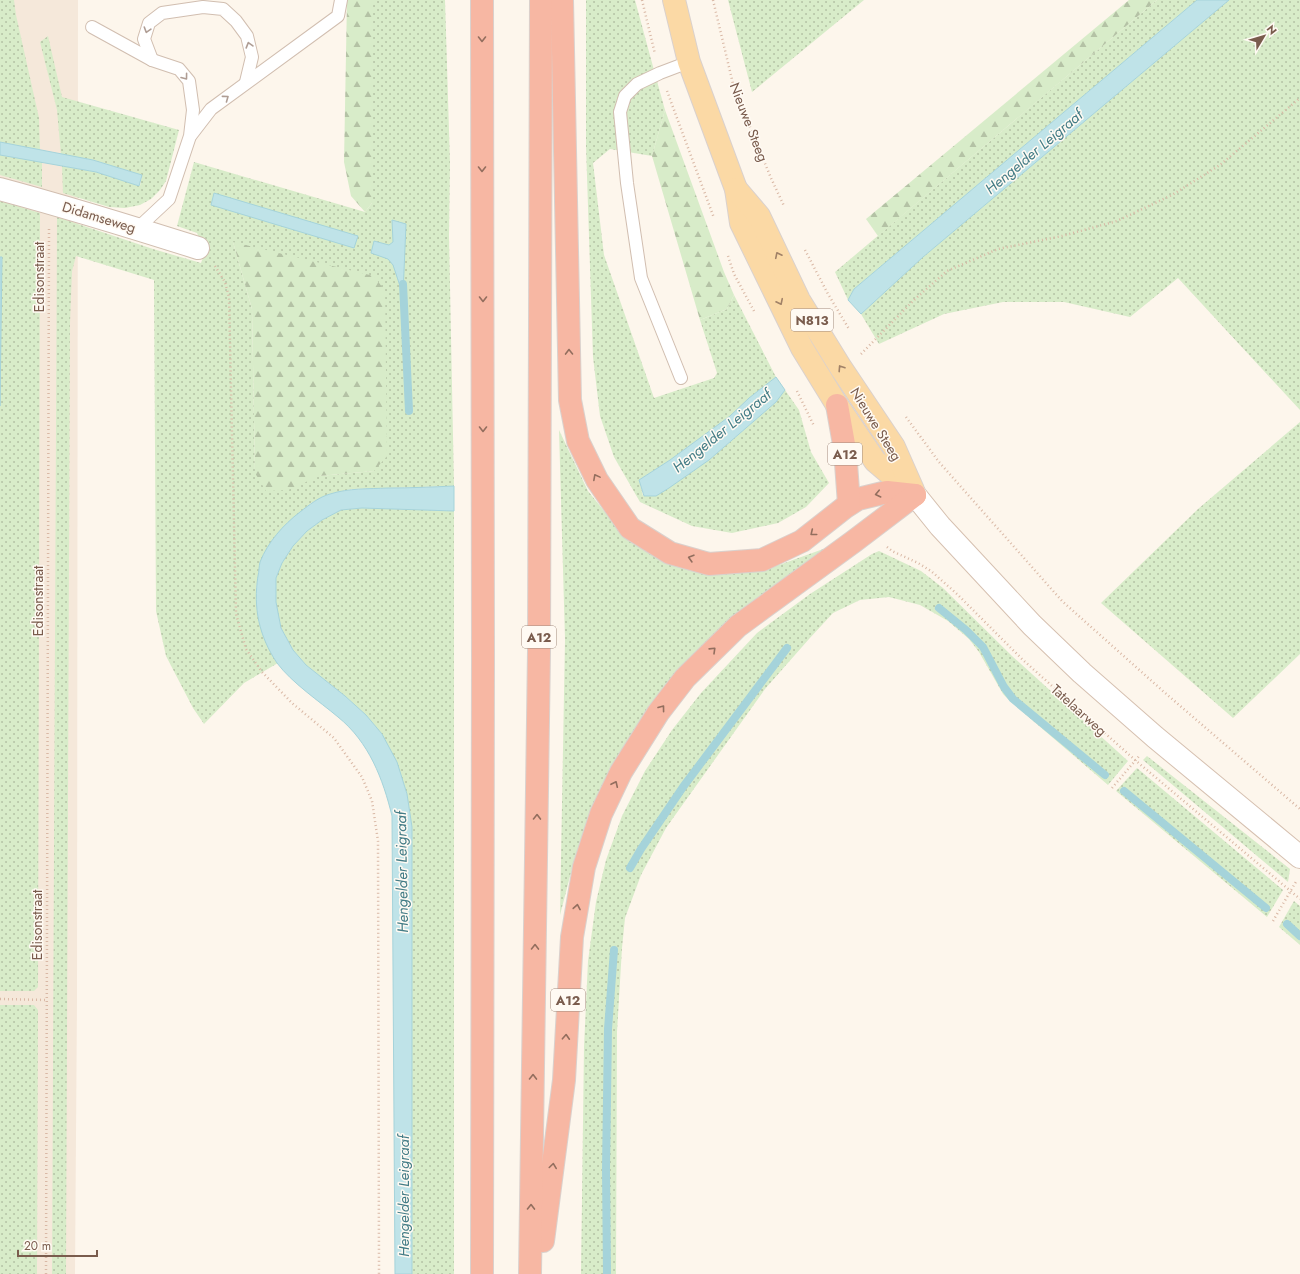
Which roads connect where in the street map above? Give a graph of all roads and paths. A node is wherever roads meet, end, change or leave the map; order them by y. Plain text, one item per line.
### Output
1 (341, 0) edge
2 (482, 0) edge
3 (541, 0) edge
4 (562, 0) edge
5 (674, 0) edge
6 (712, 0) edge
7 (92, 27) dead end
8 (152, 60) junction
9 (689, 62) junction
10 (246, 82) junction
11 (1300, 98) edge
12 (190, 136) junction
13 (0, 189) edge
14 (736, 189) junction
15 (49, 202) junction
16 (784, 206) dead end
17 (138, 228) junction
18 (198, 248) joint
19 (804, 248) dead end
20 (851, 333) dead end
21 (858, 346) dead end
22 (862, 353) junction
23 (841, 368) junction
24 (681, 378) dead end
25 (837, 405) junction
26 (902, 411) dead end
27 (915, 495) junction
28 (849, 504) junction
29 (868, 531) junction
30 (1155, 736) junction
31 (1135, 760) junction
32 (1112, 788) dead end
33 (1300, 809) edge
34 (1300, 857) edge
35 (1300, 875) edge
36 (1291, 890) junction
37 (1300, 899) edge
38 (1272, 921) dead end
39 (0, 999) edge
40 (46, 1000) junction
41 (46, 1274) edge
42 (379, 1274) edge
43 (482, 1274) edge
44 (530, 1274) edge
45 (538, 1274) edge

1 - 10 lane
2 -> 43 highway
44 -> 3 highway, A12
28 -> 4 highway
5 - 9 main road, Nieuwe Steeg / N813
6 - 16 path, Nieuwe Steeg
7 - 8 lane
10 -> 8 lane
8 -> 12 lane
9 - 14 main road, Nieuwe Steeg / N813
9 - 24 lane
12 -> 10 lane
11 - 22 path
12 - 17 lane
13 - 15 main road, Didamseweg
23 -> 14 main road, Nieuwe Steeg / N813
14 -> 25 main road, Nieuwe Steeg / N813
15 - 17 main road, Didamseweg
15 - 40 path, Edisonstraat
17 - 18 main road, Didamseweg
18 - 42 path
19 - 20 path
21 - 22 path
22 - 23 path
27 -> 23 main road, Nieuwe Steeg / N813
25 - 27 main road, Nieuwe Steeg / N813
25 - 28 highway, A12
26 - 33 path, Nieuwe Steeg
27 -> 28 highway
27 - 29 highway, A12
27 - 30 main road, Tatelaarweg / N813
29 - 31 path, Tatelaarweg
45 -> 29 highway, A12
30 - 31 path
30 - 34 main road, Tatelaarweg / N813
31 - 32 path
31 - 36 path, Tatelaarweg
35 - 36 path
36 - 37 path, Tatelaarweg
36 - 38 path
39 - 40 path
40 - 41 path, Edisonstraat

